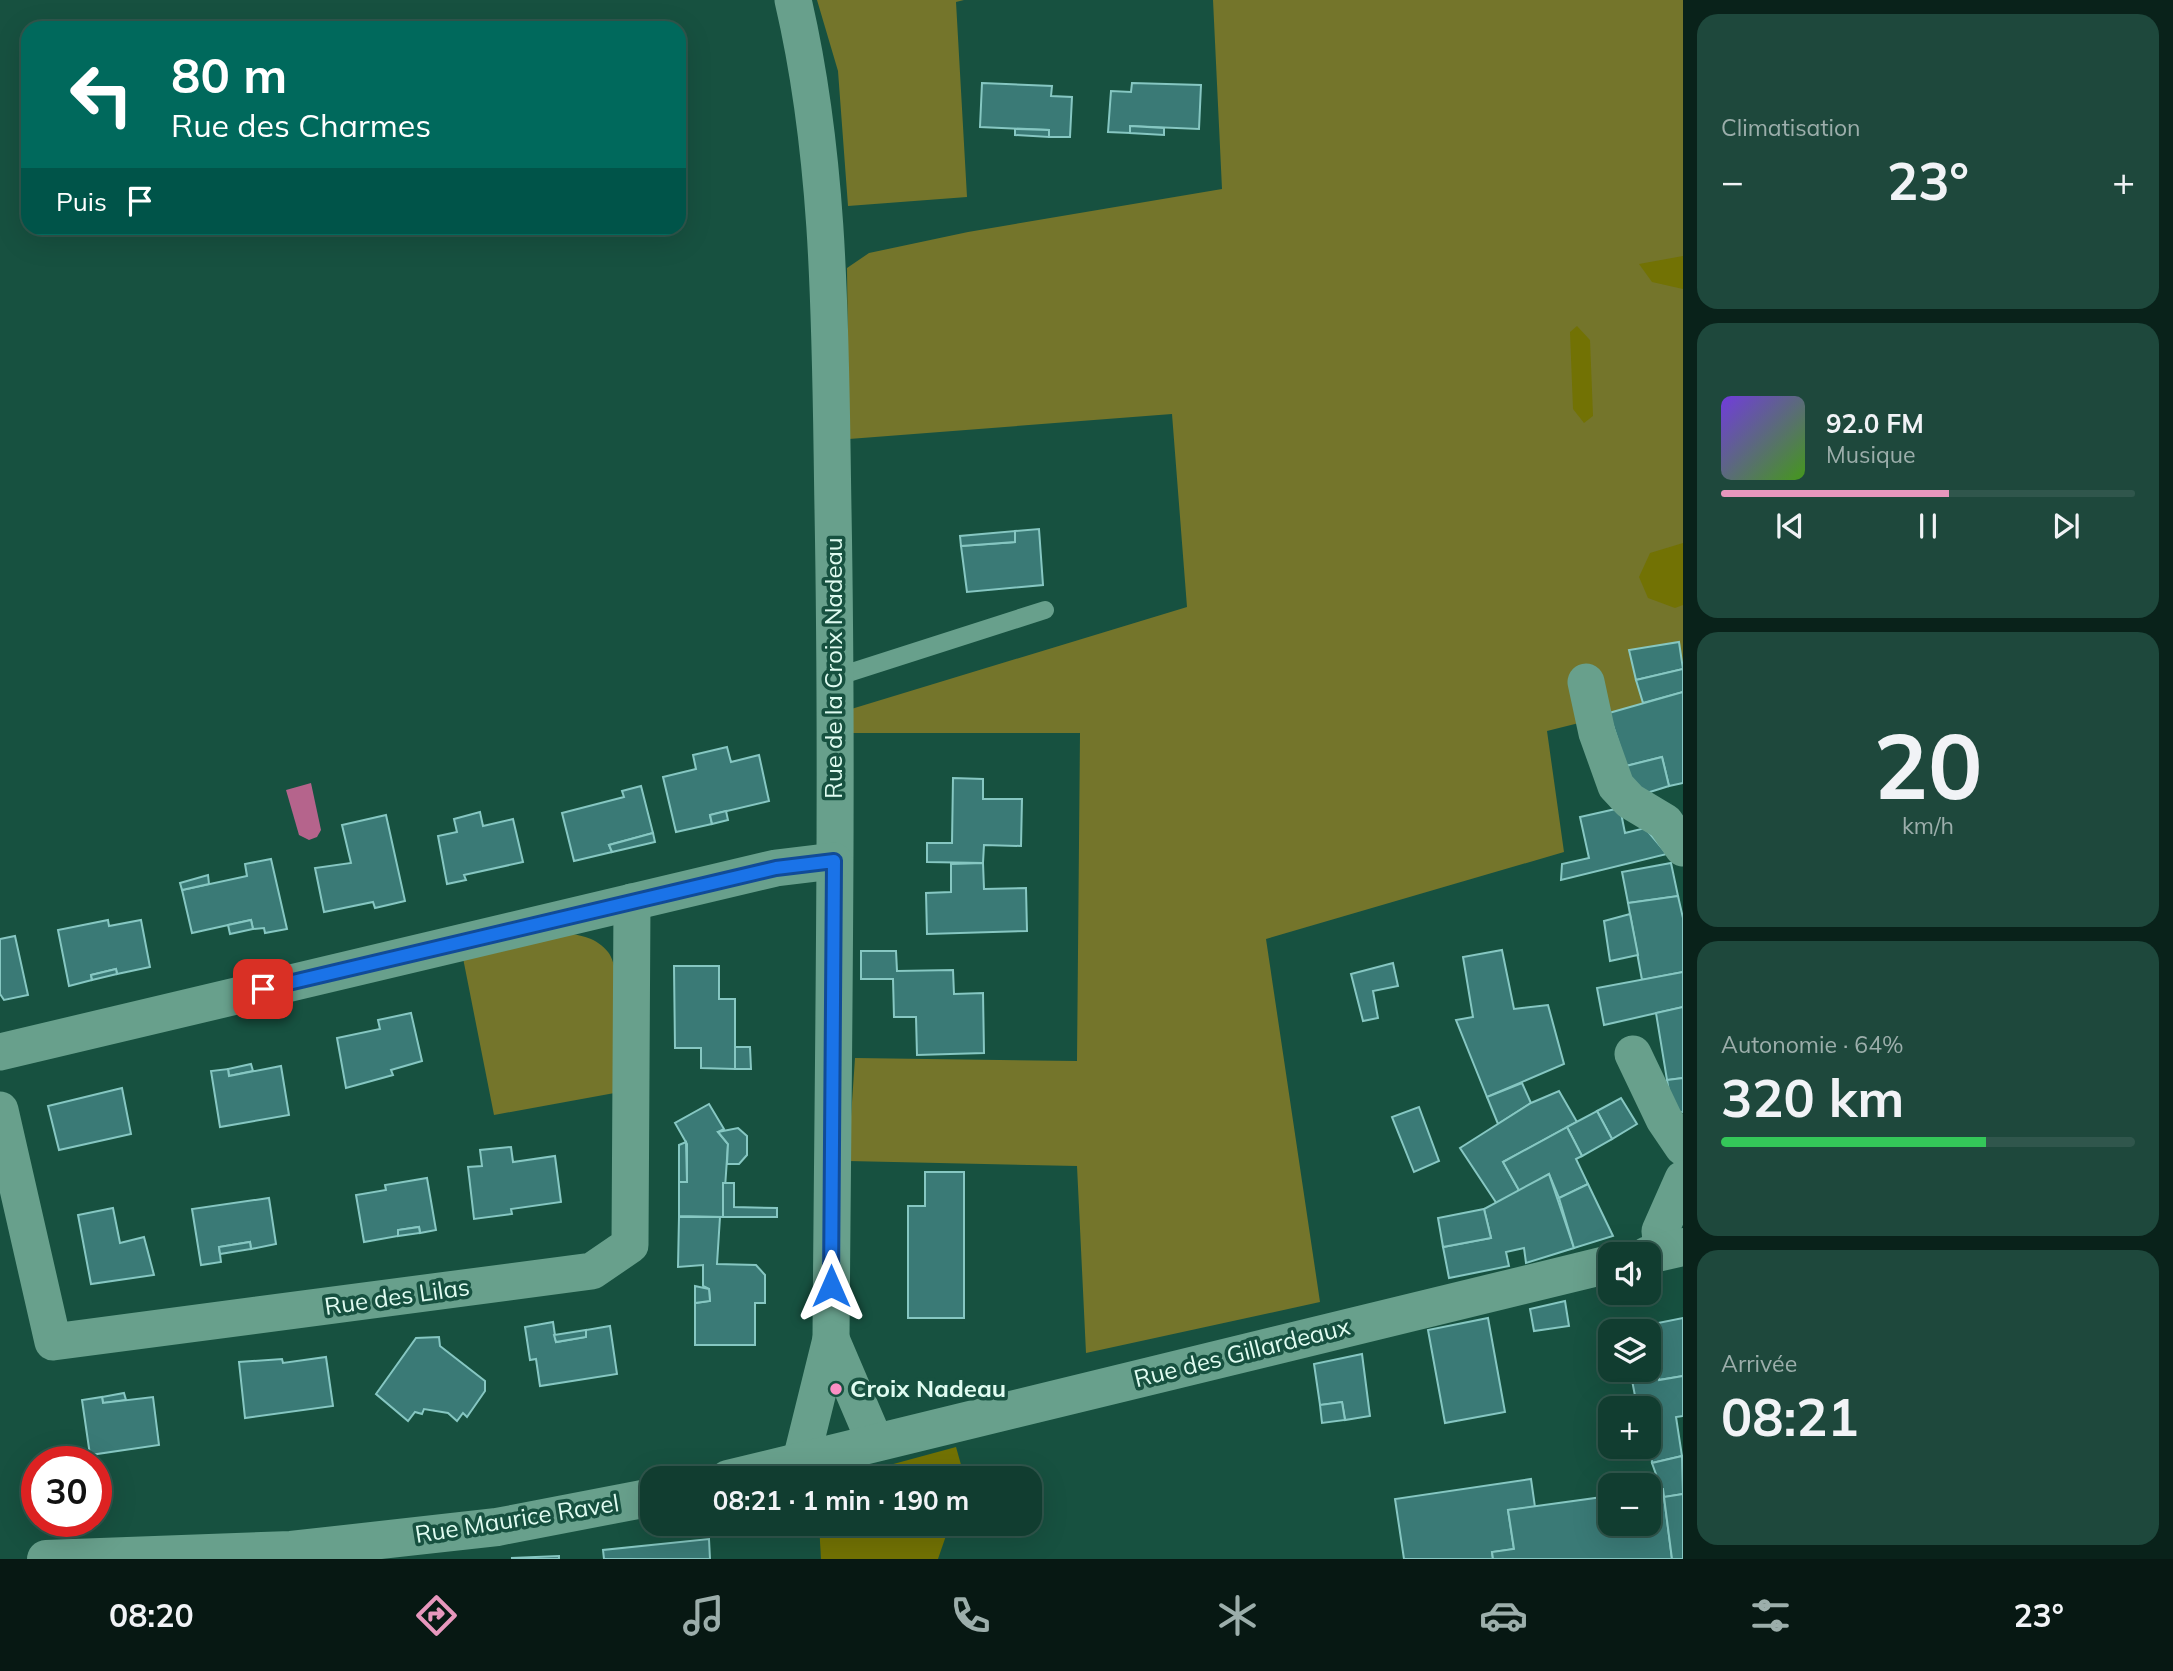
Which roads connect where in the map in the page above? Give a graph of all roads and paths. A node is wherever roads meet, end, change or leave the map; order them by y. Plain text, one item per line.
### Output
1 (793, 0) edge
2 (1045, 610) dead end
3 (836, 677) junction
4 (1586, 682) dead end
5 (1683, 848) edge
6 (834, 861) junction
7 (632, 902) junction
8 (0, 1052) edge
9 (1633, 1054) dead end
10 (0, 1110) edge
11 (1683, 1147) edge
12 (1683, 1179) edge
13 (1665, 1251) edge
14 (1598, 1267) edge
15 (831, 1339) junction
16 (875, 1442) junction
17 (801, 1461) junction
18 (780, 1466) edge
19 (640, 1500) edge
20 (290, 1554) edge
21 (46, 1559) edge

1 - 3 street, Rue de la Croix Nadeau
2 - 3 lane
3 - 6 street, Rue de la Croix Nadeau
4 - 5 street
6 - 7 street
6 - 15 street, Rue de la Croix Nadeau
7 - 8 street
7 - 10 street, Rue des Lilas
9 - 11 street
12 - 13 street
14 - 16 street, Rue des Gillardeaux
15 - 16 street
15 - 17 street
16 - 17 street
17 - 18 street
19 - 20 street, Rue Maurice Ravel
20 - 21 street, Rue Maurice Ravel

